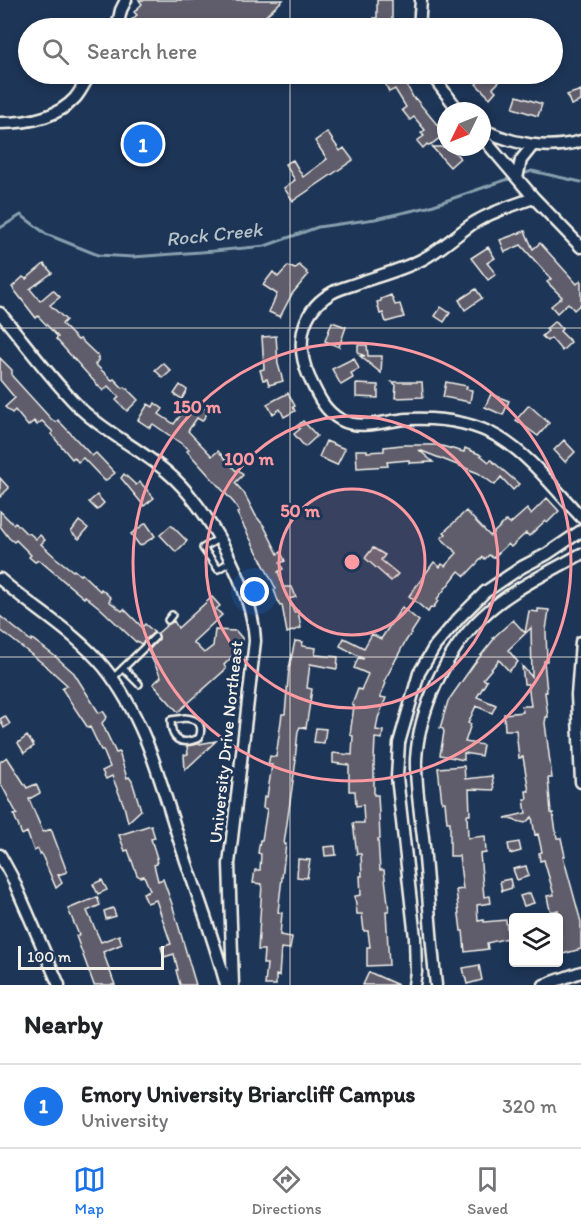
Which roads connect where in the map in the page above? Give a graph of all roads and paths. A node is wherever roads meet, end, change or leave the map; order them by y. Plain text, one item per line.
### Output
1 (126, 0) edge
2 (421, 0) edge
3 (119, 18) edge
4 (420, 18) edge
5 (84, 84) edge
6 (439, 84) edge
7 (452, 102) edge
8 (0, 123) edge
9 (491, 133) edge
10 (581, 141) edge
11 (533, 145) junction
12 (491, 148) edge
13 (517, 178) junction
14 (534, 198) junction
15 (581, 247) edge
16 (0, 313) edge
17 (581, 517) edge
18 (581, 531) edge
19 (218, 539) junction
20 (555, 549) junction
21 (581, 554) edge
22 (230, 562) junction
23 (562, 565) junction
24 (0, 579) edge
25 (172, 615) dead end
26 (168, 620) dead end
27 (155, 637) dead end
28 (581, 642) edge
29 (430, 654) junction
30 (447, 664) junction
31 (123, 668) junction
32 (112, 678) junction
33 (139, 684) dead end
34 (192, 741) joint
35 (581, 782) edge
36 (417, 785) junction
37 (398, 786) junction
38 (0, 855) edge
39 (417, 972) junction
40 (434, 972) junction
41 (581, 972) edge
42 (59, 985) edge
43 (226, 985) edge
44 (233, 985) edge
45 (414, 985) edge
46 (436, 985) edge
47 (544, 985) edge

1 - 3 street
2 - 4 street
5 - 8 street
6 - 7 street
9 - 11 street
10 - 11 street
11 - 13 street
12 - 13 street
13 - 14 street
14 - 15 street
14 - 17 street
16 - 19 street, University Drive Northeast
18 - 20 street
19 - 22 street, University Drive Northeast
19 - 22 lane
20 - 23 street
20 - 29 street
21 - 23 street
22 - 44 street, University Drive Northeast
23 - 30 street
24 - 32 street
25 - 26 lane
27 - 31 lane
28 - 35 street
29 - 30 street
29 - 37 street
30 - 36 street
31 - 32 lane
31 - 33 lane
32 - 43 street
34 - 34 lane
36 - 37 street
36 - 40 street
37 - 39 street
38 - 42 street
39 - 40 street
39 - 45 street
40 - 46 street
41 - 47 street

